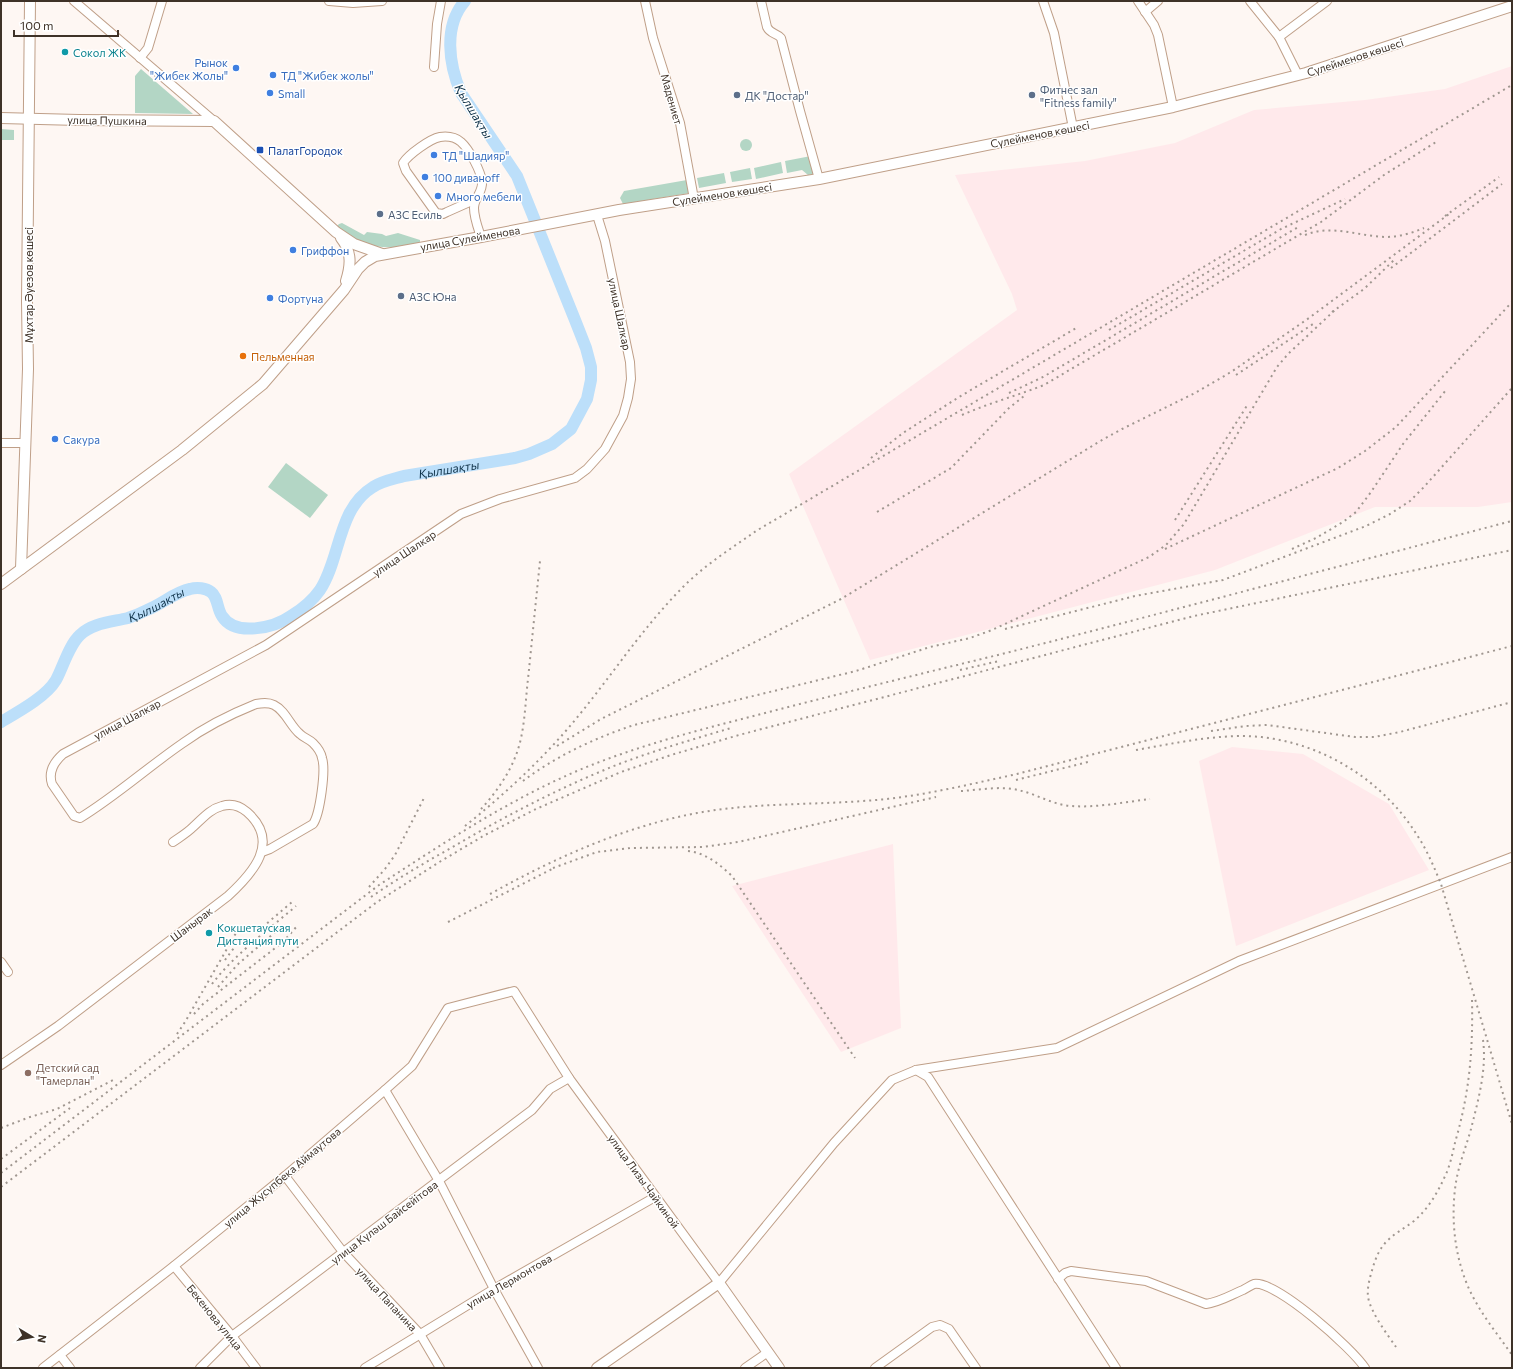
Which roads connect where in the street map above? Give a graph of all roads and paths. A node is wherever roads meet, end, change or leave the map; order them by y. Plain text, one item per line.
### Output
1 (30, 1) edge
2 (74, 1) edge
3 (162, 1) edge
4 (329, 1) edge
5 (382, 1) edge
6 (441, 1) edge
7 (645, 1) edge
8 (761, 1) edge
9 (1043, 1) edge
10 (1138, 1) edge
11 (1158, 1) edge
12 (1250, 1) edge
13 (1327, 1) edge
14 (1512, 6) edge
15 (1145, 12) junction
16 (1280, 37) junction
17 (140, 58) junction
18 (434, 67) dead end
19 (1298, 75) junction
20 (1173, 107) junction
21 (1, 118) edge
22 (30, 119) junction
23 (214, 121) junction
24 (1073, 128) junction
25 (819, 179) junction
26 (694, 199) junction
27 (474, 200) junction
28 (598, 215) junction
29 (559, 222) joint
30 (336, 232) junction
31 (481, 237) junction
32 (382, 254) junction
33 (344, 290) junction
34 (1, 443) edge
35 (26, 443) junction
36 (21, 569) junction
37 (1, 584) edge
38 (173, 842) dead end
39 (262, 852) junction
40 (1512, 857) edge
41 (1, 962) edge
42 (8, 972) dead end
43 (514, 991) joint
44 (1, 1065) edge
45 (916, 1070) junction
46 (569, 1078) junction
47 (385, 1090) junction
48 (285, 1176) junction
49 (439, 1181) junction
50 (656, 1197) junction
51 (343, 1252) junction
52 (174, 1266) junction
53 (1058, 1279) junction
54 (719, 1283) junction
55 (494, 1289) junction
56 (420, 1334) junction
57 (232, 1336) junction
58 (768, 1352) junction
59 (60, 1355) junction
60 (43, 1368) edge
61 (70, 1368) edge
62 (200, 1368) edge
63 (256, 1368) edge
64 (365, 1368) edge
65 (440, 1368) edge
66 (538, 1368) edge
67 (596, 1368) edge
68 (745, 1368) edge
69 (779, 1368) edge
70 (874, 1368) edge
71 (976, 1368) edge
72 (1116, 1368) edge
73 (1365, 1368) edge

1 - 22 street, Мұхтар Әуезов көшесі
2 - 17 street
3 - 17 street
4 - 5 street
6 - 18 street
7 - 26 street, Мадениет
8 - 25 street
9 - 24 street
10 - 15 street
11 - 15 street
12 - 16 street
13 - 16 street
14 - 19 street, Сүлейменов көшесі
15 - 20 street
16 - 19 street
17 - 23 street
19 - 20 street, Сүлейменов көшесі
20 - 24 street, Сүлейменов көшесі
21 - 22 street, улица Пушкина
22 - 23 street, улица Пушкина
22 - 35 street, Мұхтар Әуезов көшесі
23 - 30 street
24 - 25 street, Сүлейменов көшесі
25 - 26 street, Сүлейменов көшесі
26 - 28 street, Сүлейменов көшесі
27 - 27 street
27 - 31 street
28 - 29 street, Сүлейменов көшесі
28 - 39 street, улица Шалкар
29 - 31 street, улица Сулейменова
30 - 32 street
30 - 33 street
31 - 32 street, улица Сулейменова
32 - 33 street
33 - 36 street
34 - 35 street
35 - 36 street, Мұхтар Әуезов көшесі
36 - 37 street
38 - 39 street, Шанырак
39 - 44 street, Шанырак
40 - 45 street
41 - 42 street
43 - 46 street, улица Лизы Чайкиной
43 - 47 street, улица Жусупбека Аймаутова
45 - 53 street
45 - 54 street
46 - 49 street, улица Күләш Байсейітова
46 - 50 street, улица Лизы Чайкиной
47 - 48 street, улица Жусупбека Аймаутова
47 - 49 street
48 - 51 street, улица Папанина
48 - 52 street, улица Жусупбека Аймаутова
49 - 51 street, улица Күләш Байсейітова
49 - 55 street
50 - 54 street, улица Лизы Чайкиной
50 - 55 street, улица Лермонтова
51 - 56 street, улица Папанина
51 - 57 street, улица Күләш Байсейітова
52 - 57 street, Бекенова улица
52 - 59 street, улица Жусупбека Аймаутова
53 - 72 street
53 - 73 street
54 - 58 street, улица Лизы Чайкиной
54 - 67 street
55 - 56 street, улица Лермонтова
55 - 66 street
56 - 64 street, улица Лермонтова
56 - 65 street, улица Папанина
57 - 62 street, улица Күләш Байсейітова
57 - 63 street, Бекенова улица
58 - 68 street
58 - 69 street, улица Лизы Чайкиной
59 - 60 street, улица Жусупбека Аймаутова
59 - 61 street
70 - 71 street

